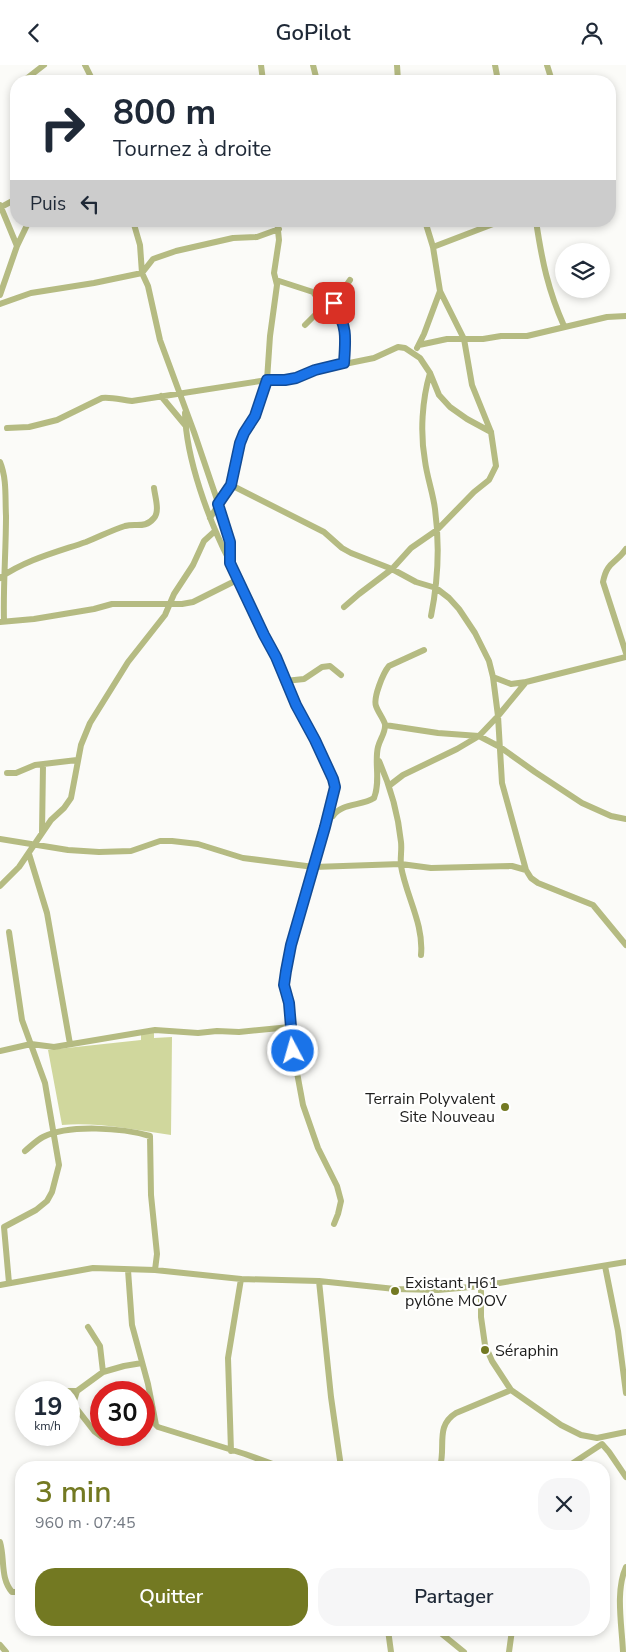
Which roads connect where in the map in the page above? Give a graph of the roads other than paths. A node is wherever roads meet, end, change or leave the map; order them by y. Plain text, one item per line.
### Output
1 (44, 65) edge
2 (31, 75) edge
3 (0, 206) edge
4 (27, 227) edge
5 (135, 227) edge
6 (427, 227) edge
7 (485, 227) edge
8 (537, 227) edge
9 (279, 229) joint
10 (17, 246) junction
11 (433, 247) junction
12 (142, 273) junction
13 (276, 280) junction
14 (350, 281) dead end
15 (440, 291) junction
16 (0, 295) edge
17 (334, 303) junction
18 (0, 304) edge
19 (322, 309) junction
20 (626, 316) edge
21 (305, 325) dead end
22 (564, 326) junction
23 (464, 339) junction
24 (418, 345) junction
25 (413, 353) junction
26 (344, 363) junction
27 (430, 373) junction
28 (267, 380) junction
29 (179, 394) junction
30 (161, 396) junction
31 (184, 409) junction
32 (185, 425) junction
33 (7, 428) dead end
34 (491, 432) junction
35 (0, 462) edge
36 (231, 485) junction
37 (154, 488) dead end
38 (218, 504) junction
39 (210, 517) junction
40 (437, 530) junction
41 (215, 531) junction
42 (626, 549) edge
43 (230, 563) junction
44 (392, 569) junction
45 (3, 576) edge
46 (237, 580) junction
47 (436, 588) junction
48 (170, 605) junction
49 (344, 607) dead end
50 (431, 616) dead end
51 (2, 622) edge
52 (424, 650) dead end
53 (626, 655) edge
54 (341, 675) dead end
55 (493, 677) junction
56 (286, 681) junction
57 (526, 682) junction
58 (498, 716) junction
59 (385, 725) junction
60 (479, 736) junction
61 (500, 747) junction
62 (378, 757) junction
63 (77, 760) junction
64 (43, 765) junction
65 (7, 773) dead end
66 (390, 785) junction
67 (333, 816) dead end
68 (626, 820) edge
69 (42, 833) junction
70 (0, 839) edge
71 (35, 845) junction
72 (29, 854) junction
73 (401, 864) junction
74 (314, 867) junction
75 (526, 870) junction
76 (0, 886) edge
77 (9, 932) dead end
78 (626, 945) edge
79 (421, 955) dead end
80 (290, 1027) junction
81 (31, 1044) junction
82 (70, 1044) junction
83 (0, 1051) edge
84 (54, 1133) junction
85 (25, 1151) dead end
86 (334, 1224) dead end
87 (626, 1262) edge
88 (605, 1266) junction
89 (128, 1270) junction
90 (156, 1270) junction
91 (241, 1279) junction
92 (319, 1281) junction
93 (9, 1283) junction
94 (0, 1285) edge
95 (481, 1286) junction
96 (88, 1327) dead end
97 (142, 1363) junction
98 (103, 1371) junction
99 (80, 1389) edge
100 (511, 1390) junction
101 (626, 1393) edge
102 (80, 1413) edge
103 (90, 1426) edge
104 (626, 1432) edge
105 (600, 1441) junction
106 (231, 1451) junction
107 (264, 1461) edge
108 (340, 1461) edge
109 (441, 1461) edge
110 (575, 1461) edge
111 (626, 1477) edge
112 (0, 1542) edge
113 (626, 1567) edge
114 (15, 1592) edge
115 (389, 1636) edge
116 (444, 1636) edge
117 (511, 1636) edge
118 (0, 1645) edge
119 (6, 1652) edge
120 (391, 1652) edge
121 (464, 1652) edge
122 (509, 1652) edge
123 (623, 1652) edge

1 - 2 street
3 - 10 street
4 - 10 street
5 - 12 street
6 - 11 street
7 - 11 street
8 - 22 street
9 - 12 street
9 - 13 street
10 - 16 street
11 - 15 street
12 - 18 street
12 - 29 street
13 - 19 street
13 - 28 street
14 - 17 street
15 - 23 street
15 - 24 street
17 - 19 street
17 - 26 street
19 - 21 street
20 - 22 street
22 - 23 street
23 - 24 street
23 - 34 street
24 - 25 street
25 - 26 street
25 - 27 street
26 - 28 street
27 - 34 street
27 - 40 street
28 - 29 street
28 - 36 street
29 - 30 street
29 - 31 street
30 - 32 street
30 - 33 street
31 - 32 street
31 - 38 street
32 - 39 street
34 - 40 street
35 - 45 street
36 - 38 street
36 - 44 street
37 - 45 street
38 - 39 street
38 - 43 street
39 - 41 street
40 - 44 street
40 - 47 street
41 - 43 street
41 - 48 street
42 - 53 street
43 - 46 street
44 - 47 street
44 - 49 street
45 - 51 street
46 - 48 street
46 - 56 street
47 - 50 street
47 - 55 street
48 - 51 street
48 - 63 street
52 - 59 street
53 - 57 street
54 - 56 street
55 - 57 street
55 - 58 street
56 - 74 street
57 - 58 street
58 - 60 street
58 - 61 street
59 - 60 street
59 - 62 street
60 - 61 street
60 - 66 street
61 - 68 street
61 - 75 street
62 - 66 street
62 - 67 street
63 - 64 street
63 - 69 street
64 - 65 street
64 - 69 street
66 - 73 street
69 - 71 street
70 - 71 street
71 - 72 street
71 - 74 street
72 - 76 street
72 - 82 street
73 - 74 street
73 - 75 street
73 - 79 street
74 - 80 street
75 - 78 street
77 - 81 street
80 - 82 street
80 - 86 street
81 - 82 street
81 - 83 street
81 - 84 street
84 - 85 street
84 - 90 street
84 - 93 street
87 - 88 street
88 - 95 street
88 - 101 street
89 - 90 street
89 - 93 street
89 - 97 street
90 - 91 street
91 - 92 street
91 - 106 street
92 - 95 street
92 - 108 street
93 - 94 street
95 - 100 street
96 - 98 street
97 - 98 street
97 - 106 street
98 - 99 street
100 - 105 street
100 - 109 street
102 - 103 street
104 - 105 street
105 - 110 street
105 - 111 street
106 - 107 street
112 - 114 street
113 - 123 street
115 - 120 street
116 - 121 street
117 - 122 street
118 - 119 street

